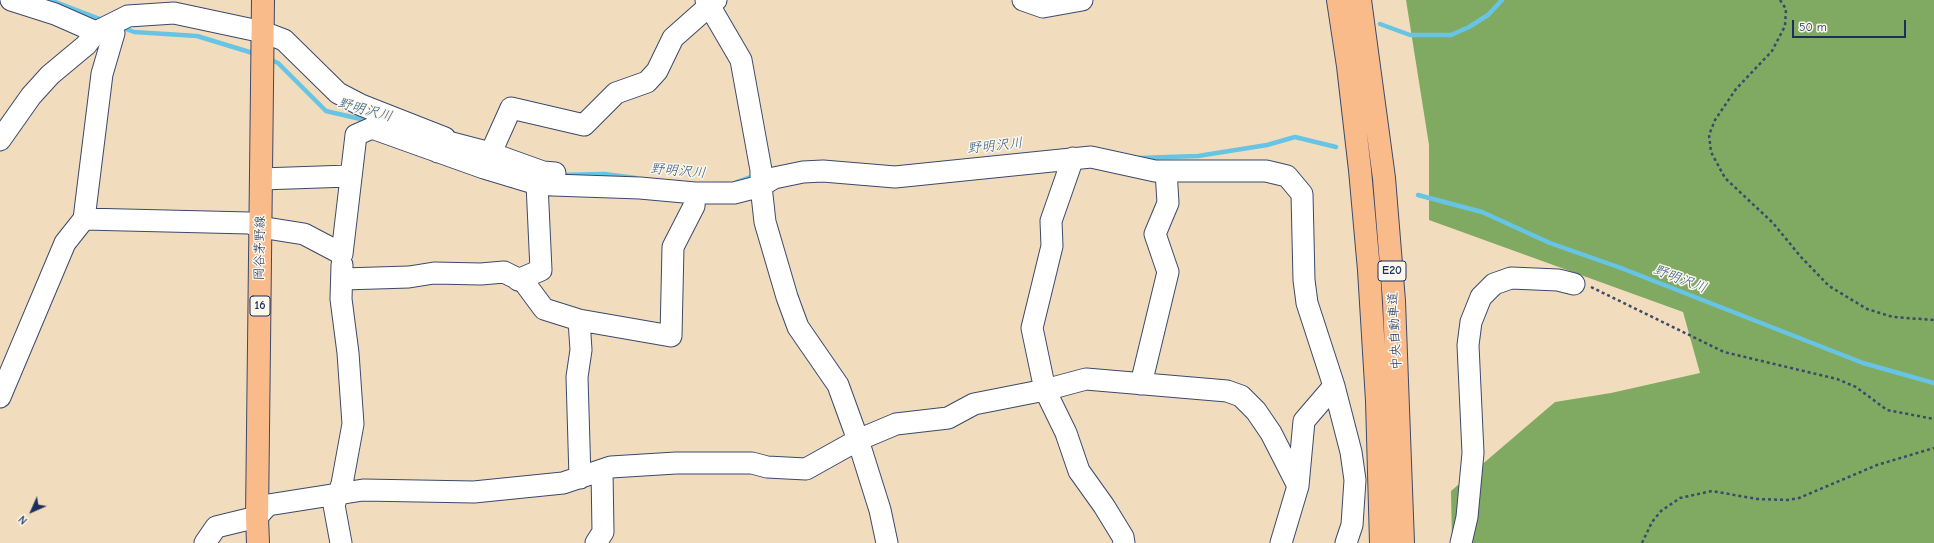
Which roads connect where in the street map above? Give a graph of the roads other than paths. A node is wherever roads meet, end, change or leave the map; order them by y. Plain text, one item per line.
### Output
1 (11, 0) edge
2 (263, 0) edge
3 (1023, 0) edge
4 (1082, 0) edge
5 (1338, 0) edge
6 (1360, 0) edge
7 (710, 2) edge
8 (96, 32) junction
9 (263, 39) junction
10 (0, 140) edge
11 (441, 147) junction
12 (1073, 158) junction
13 (487, 161) junction
14 (1166, 171) junction
15 (350, 176) junction
16 (761, 178) junction
17 (261, 179) junction
18 (537, 184) junction
19 (695, 193) junction
20 (84, 219) junction
21 (260, 228) junction
22 (342, 254) junction
23 (343, 279) junction
24 (518, 280) junction
25 (1574, 284) road end
26 (579, 320) junction
27 (1141, 384) junction
28 (1334, 386) junction
29 (1045, 390) junction
30 (0, 397) edge
31 (858, 440) junction
32 (602, 471) junction
33 (580, 478) junction
34 (1298, 486) junction
35 (339, 495) junction
36 (257, 517) junction
37 (205, 543) edge
38 (258, 543) edge
39 (341, 543) edge
40 (596, 543) edge
41 (887, 543) edge
42 (1124, 543) edge
43 (1282, 543) edge
44 (1346, 543) edge
45 (1381, 543) edge
46 (1403, 543) edge
47 (1461, 543) edge

1 - 8 street
2 - 9 main road, 岡谷茅野線 / 16
3 - 4 street
5 - 45 main road, 中央自動車道 / E20
6 - 46 main road, 中央自動車道 / E20
7 - 13 street
7 - 16 street
8 - 9 street
8 - 10 street
8 - 20 street
9 - 11 street
9 - 17 main road, 岡谷茅野線 / 16
11 - 13 street
11 - 15 street
12 - 14 street
12 - 16 street
12 - 29 street
13 - 16 street
13 - 18 street
14 - 27 street
14 - 28 street
15 - 17 street
15 - 22 street
16 - 19 street
16 - 31 street
17 - 21 main road, 岡谷茅野線 / 16
18 - 19 street
18 - 24 street
19 - 26 street
20 - 21 street
20 - 30 street
21 - 22 street
21 - 36 main road, 岡谷茅野線 / 16
22 - 23 street
23 - 24 street
23 - 35 street
24 - 26 street
25 - 47 street
26 - 33 street
27 - 29 street
27 - 34 street
28 - 34 street
28 - 44 street
29 - 31 street
29 - 42 street
31 - 32 street
31 - 41 street
32 - 33 street
32 - 40 street
33 - 35 street
34 - 43 street
35 - 36 street
35 - 39 street
36 - 37 street
36 - 38 main road, 岡谷茅野線 / 16

